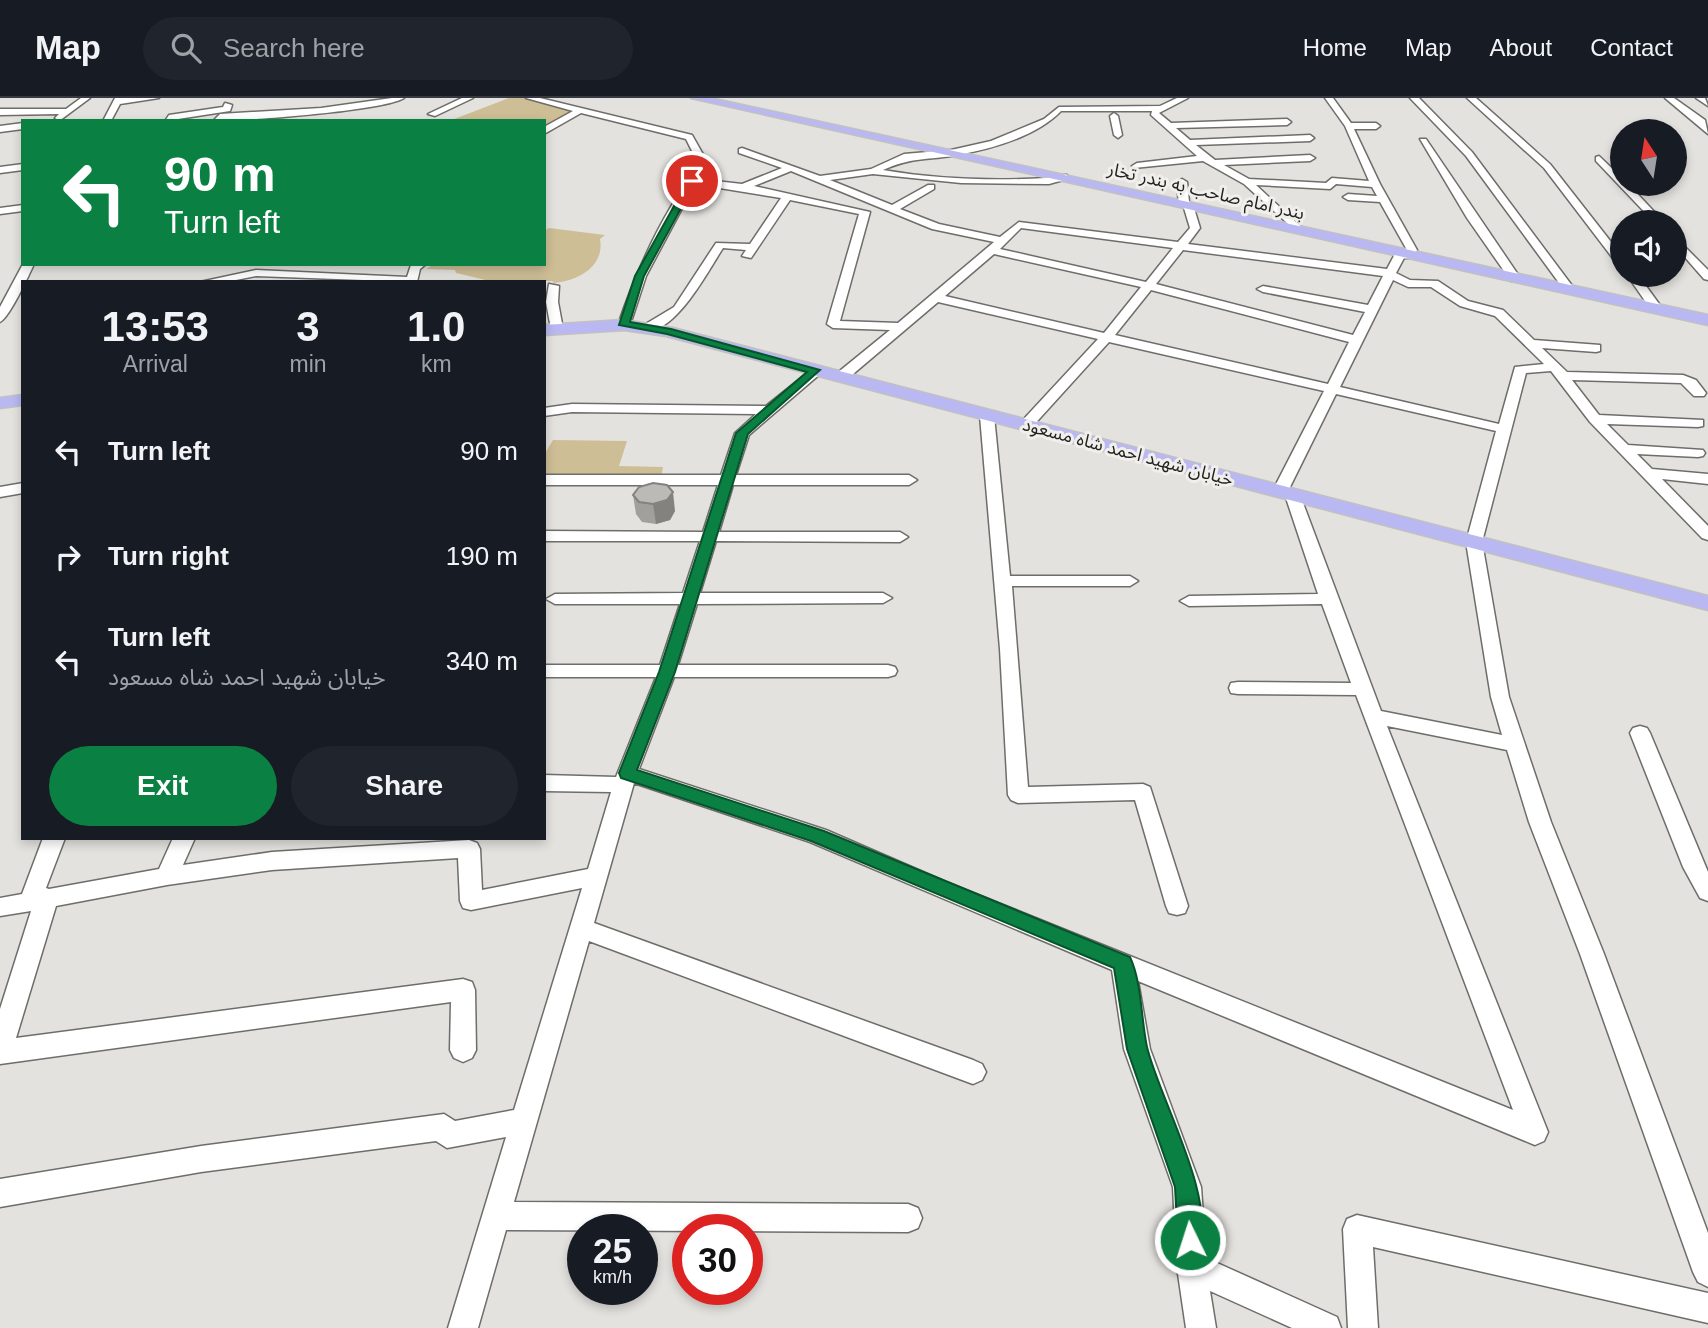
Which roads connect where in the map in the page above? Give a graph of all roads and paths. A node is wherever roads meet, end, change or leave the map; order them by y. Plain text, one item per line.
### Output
1 (86, 98) edge
2 (155, 98) edge
3 (359, 98) edge
4 (400, 98) edge
5 (469, 98) edge
6 (530, 98) edge
7 (696, 98) edge
8 (1184, 98) edge
9 (1329, 98) edge
10 (1414, 98) edge
11 (1471, 98) edge
12 (1669, 98) edge
13 (1700, 98) edge
14 (118, 100) edge
15 (388, 102) junction
16 (1133, 102) edge
17 (1708, 104) edge
18 (228, 105) dead end
19 (350, 110) junction
20 (401, 110) dead end
21 (1156, 110) junction
22 (70, 111) junction
23 (0, 112) edge
24 (577, 112) junction
25 (432, 114) dead end
26 (1114, 116) junction
27 (1098, 117) dead end
28 (59, 119) edge
29 (108, 119) edge
30 (170, 119) edge
31 (218, 119) edge
32 (302, 119) edge
33 (1287, 122) dead end
34 (21, 126) edge
35 (1349, 126) junction
36 (1376, 126) dead end
37 (1167, 127) junction
38 (0, 129) edge
39 (546, 130) edge
40 (1708, 131) edge
41 (1118, 135) dead end
42 (1310, 138) dead end
43 (1423, 141) dead end
44 (1186, 143) junction
45 (742, 151) dead end
46 (951, 153) junction
47 (1310, 158) dead end
48 (1599, 159) dead end
49 (1208, 160) junction
50 (1137, 166) dead end
51 (21, 167) edge
52 (791, 168) junction
53 (0, 170) edge
54 (1610, 170) edge
55 (873, 171) junction
56 (1064, 177) junction
57 (820, 178) junction
58 (912, 179) junction
59 (692, 181) junction
60 (1182, 182) dead end
61 (1247, 182) junction
62 (1375, 184) junction
63 (743, 187) junction
64 (931, 187) dead end
65 (893, 189) dead end
66 (787, 196) junction
67 (1635, 196) edge
68 (1349, 197) dead end
69 (1385, 199) junction
70 (1186, 205) junction
71 (21, 208) edge
72 (893, 209) junction
73 (1648, 210) edge
74 (0, 211) edge
75 (1297, 229) junction
76 (1002, 242) junction
77 (1181, 245) junction
78 (1610, 247) edge
79 (992, 250) junction
80 (1687, 253) edge
81 (1404, 255) junction
82 (28, 266) edge
83 (1388, 273) junction
84 (1708, 277) edge
85 (1515, 279) junction
86 (217, 280) edge
87 (377, 280) edge
88 (553, 286) dead end
89 (1150, 286) junction
90 (1641, 287) edge
91 (1263, 289) dead end
92 (1569, 289) junction
93 (936, 298) junction
94 (21, 302) edge
95 (8, 303) junction
96 (1656, 308) junction
97 (1370, 309) junction
98 (0, 318) edge
99 (1708, 320) edge
100 (624, 325) junction
101 (902, 327) junction
102 (648, 328) junction
103 (551, 329) edge
104 (1107, 337) junction
105 (1357, 340) junction
106 (1531, 344) junction
107 (1596, 348) dead end
108 (815, 370) junction
109 (1558, 371) junction
110 (841, 377) junction
111 (1330, 388) junction
112 (1699, 393) dead end
113 (21, 400) edge
114 (0, 403) edge
115 (769, 410) junction
116 (546, 412) edge
117 (987, 416) junction
118 (1595, 419) junction
119 (1698, 423) dead end
120 (1026, 425) junction
121 (1504, 429) junction
122 (1625, 449) junction
123 (1698, 453) dead end
124 (1648, 473) junction
125 (1708, 479) edge
126 (546, 480) edge
127 (727, 480) junction
128 (909, 480) dead end
129 (21, 488) edge
130 (0, 492) edge
131 (1286, 493) junction
132 (1708, 534) edge
133 (546, 536) edge
134 (710, 536) junction
135 (900, 537) dead end
136 (1474, 542) junction
137 (1002, 581) junction
138 (1130, 582) dead end
139 (883, 598) dead end
140 (555, 599) dead end
141 (690, 599) junction
142 (1329, 599) junction
143 (1189, 601) dead end
144 (1708, 603) edge
145 (546, 671) edge
146 (888, 671) dead end
147 (667, 672) junction
148 (1238, 688) dead end
149 (1365, 689) junction
150 (1376, 717) junction
151 (1640, 733) dead end
152 (1517, 745) junction
153 (626, 779) junction
154 (546, 783) edge
155 (54, 840) edge
156 (183, 840) edge
157 (167, 876) junction
158 (597, 876) junction
159 (1708, 892) edge
160 (39, 899) junction
161 (1177, 906) dead end
162 (0, 907) edge
163 (582, 928) junction
164 (1123, 963) junction
165 (463, 1050) dead end
166 (0, 1051) edge
167 (973, 1072) dead end
168 (524, 1121) junction
169 (0, 1193) edge
170 (496, 1216) junction
171 (908, 1219) dead end
172 (1192, 1267) junction
173 (1708, 1272) edge
174 (1708, 1308) edge
175 (463, 1328) edge
176 (1201, 1328) edge
177 (1326, 1328) edge
178 (1363, 1328) edge

1 - 22 street
2 - 14 street
3 - 19 street
4 - 15 street
5 - 25 street
6 - 24 street
7 - 46 main road, بندر امام صاحب به بندر تخار
8 - 21 street
9 - 35 street
10 - 92 street
11 - 78 street
12 - 40 street
13 - 17 street
14 - 29 street
15 - 19 street
15 - 20 street
16 - 21 street
16 - 46 street
18 - 30 street
19 - 31 street
19 - 32 street
21 - 26 street
21 - 37 street
22 - 23 street
22 - 28 street
24 - 39 street
24 - 59 street
26 - 27 street
26 - 41 street
33 - 37 street
34 - 38 street
35 - 36 street
35 - 62 street
37 - 44 street
42 - 44 street
43 - 85 street
44 - 49 street
45 - 52 street
46 - 55 street
46 - 56 main road, بندر امام صاحب به بندر تخار
47 - 49 street
48 - 54 street
49 - 50 street
49 - 61 street
51 - 53 street
52 - 57 street
52 - 63 street
55 - 57 street
55 - 58 street
56 - 58 street
56 - 70 main road, بندر امام صاحب به بندر تخار
57 - 72 street
58 - 65 street
59 - 63 street
59 - 100 street
60 - 70 street
61 - 62 street
61 - 75 street
62 - 69 street
63 - 66 street
64 - 72 street
66 - 101 street
66 - 102 street
67 - 73 street
68 - 69 street
69 - 81 street
70 - 75 main road, بندر امام صاحب به بندر تخار
70 - 77 street
71 - 74 street
72 - 76 street
75 - 81 main road, بندر امام صاحب به بندر تخار
76 - 77 street
76 - 79 street
77 - 83 street
77 - 89 street
79 - 89 street
79 - 93 street
80 - 84 street
81 - 83 street
81 - 85 main road, بندر امام صاحب به بندر تخار
82 - 95 street
83 - 97 street
83 - 106 street
85 - 92 main road, بندر امام صاحب به بندر تخار
86 - 87 street
88 - 103 street
89 - 104 street
89 - 105 street
90 - 96 street
91 - 97 street
92 - 96 main road, بندر امام صاحب به بندر تخار
93 - 101 street
93 - 104 street
94 - 95 street
95 - 98 street
96 - 99 main road, بندر امام صاحب به بندر تخار
97 - 105 street
100 - 102 main road, خیابان شهید احمد شاه مسعود
100 - 103 main road, خیابان شهید احمد شاه مسعود
101 - 110 street
102 - 108 main road, خیابان شهید احمد شاه مسعود
104 - 111 street
104 - 120 street
105 - 111 street
106 - 107 street
106 - 109 street
108 - 110 main road, خیابان شهید احمد شاه مسعود
108 - 115 street
109 - 112 street
109 - 118 street
109 - 121 street
110 - 117 main road, خیابان شهید احمد شاه مسعود
111 - 121 street
111 - 131 street
113 - 114 main road
115 - 116 street
115 - 127 street
117 - 120 main road, خیابان شهید احمد شاه مسعود
117 - 137 street
118 - 119 street
118 - 122 street
120 - 131 main road, خیابان شهید احمد شاه مسعود
121 - 136 street
122 - 123 street
122 - 124 street
124 - 125 street
124 - 132 street
126 - 127 street
127 - 128 street
127 - 134 street
129 - 130 street
131 - 136 main road, خیابان شهید احمد شاه مسعود
131 - 142 street
133 - 134 street
134 - 135 street
134 - 141 street
136 - 144 main road, خیابان شهید احمد شاه مسعود
136 - 152 street
137 - 138 street
137 - 161 street
139 - 141 street
140 - 141 street
141 - 147 street
142 - 143 street
142 - 149 street
145 - 147 street
146 - 147 street
147 - 153 street
148 - 149 street
149 - 150 street
150 - 152 street
150 - 164 street
151 - 159 street
152 - 173 street
153 - 154 street
153 - 158 street
153 - 164 street
155 - 160 street
156 - 157 street
157 - 158 street
157 - 160 street
158 - 163 street
160 - 162 street
160 - 166 street
163 - 167 street
163 - 168 street
164 - 172 street
165 - 166 street
168 - 169 street
168 - 170 street
170 - 171 street
170 - 175 street
172 - 176 street
172 - 177 street
174 - 178 street

